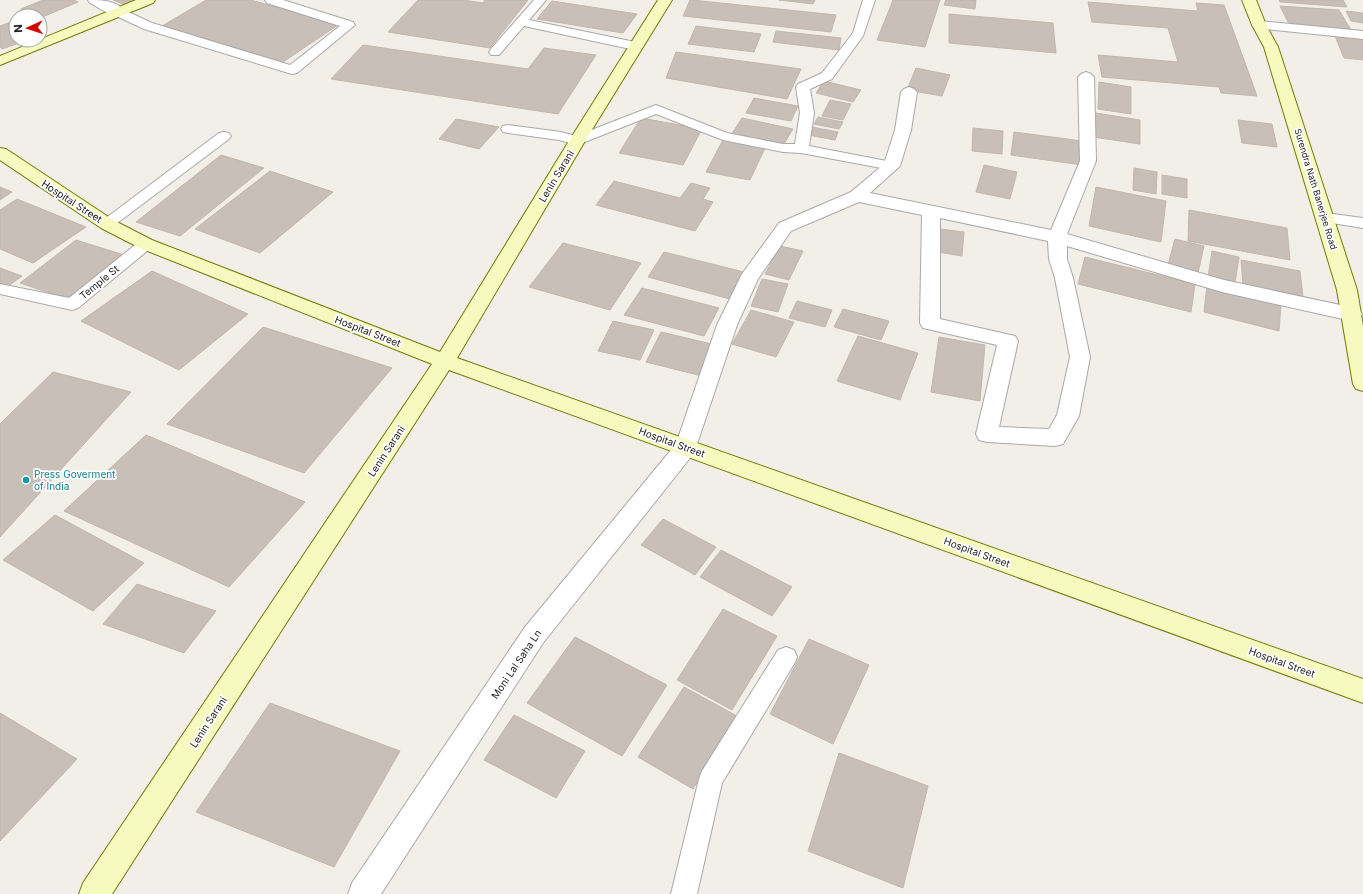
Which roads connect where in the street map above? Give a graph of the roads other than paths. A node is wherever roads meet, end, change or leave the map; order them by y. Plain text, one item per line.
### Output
1 (94, 0) edge
2 (148, 0) edge
3 (271, 0) edge
4 (540, 0) edge
5 (665, 0) edge
6 (869, 0) edge
7 (1248, 0) edge
8 (118, 12) junction
9 (520, 22) junction
10 (1259, 25) junction
11 (1363, 35) edge
12 (635, 46) junction
13 (495, 52) dead end
14 (0, 61) edge
15 (1086, 77) dead end
16 (909, 92) dead end
17 (508, 129) dead end
18 (224, 136) dead end
19 (577, 141) junction
20 (801, 149) junction
21 (0, 153) edge
22 (892, 166) junction
23 (857, 196) junction
24 (931, 211) junction
25 (1325, 218) junction
26 (1363, 223) edge
27 (107, 224) junction
28 (1057, 237) junction
29 (146, 244) junction
30 (0, 289) edge
31 (1352, 314) junction
32 (445, 361) junction
33 (1363, 384) edge
34 (686, 447) junction
35 (786, 657) dead end
36 (1363, 691) edge
37 (94, 894) edge
38 (363, 894) edge
39 (684, 894) edge

1 - 8 street
2 - 8 main road
3 - 8 lane
4 - 9 lane
5 - 12 main road, Lenin Sarani
6 - 20 lane
7 - 10 main road, Surendra Nath Banerjee Road
8 - 14 main road
9 - 12 lane
9 - 13 lane
10 - 11 street
10 - 25 main road, Surendra Nath Banerjee Road
12 - 19 main road, Lenin Sarani
15 - 28 street
16 - 22 street
17 - 19 lane
18 - 27 lane
19 - 20 lane
19 - 32 main road, Lenin Sarani
20 - 22 lane
21 - 27 main road, Hospital Street
22 - 23 street
23 - 24 street
23 - 34 street
24 - 28 street
24 - 28 street
25 - 26 lane
25 - 31 main road, Surendra Nath Banerjee Road
27 - 29 main road, Hospital Street
28 - 31 street
29 - 30 lane, Temple St
29 - 32 main road, Hospital Street
31 - 33 main road, Surendra Nath Banerjee Road
32 - 34 main road, Hospital Street
32 - 37 main road, Lenin Sarani
34 - 36 main road, Hospital Street
34 - 38 street, Moni Lal Saha Ln
35 - 39 lane

